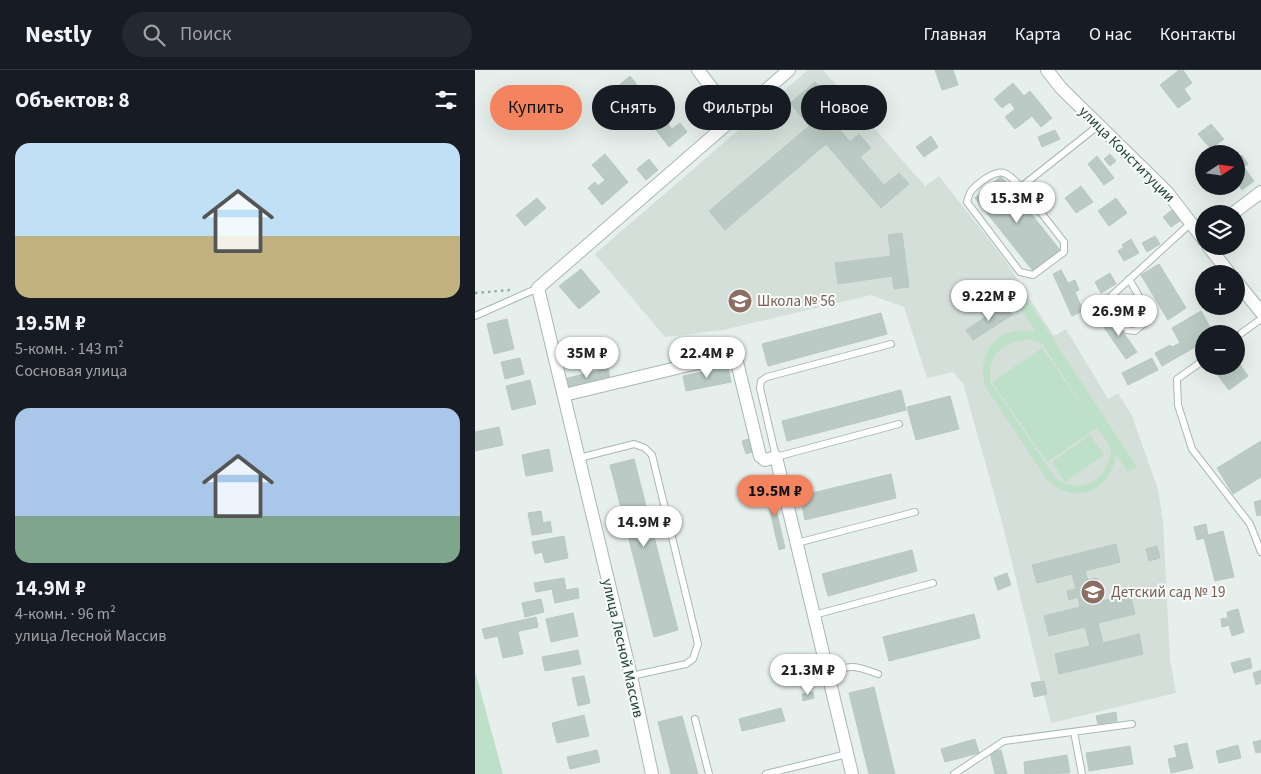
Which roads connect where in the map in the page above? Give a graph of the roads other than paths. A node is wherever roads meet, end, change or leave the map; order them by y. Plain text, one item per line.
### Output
1 (699, 70) edge
2 (789, 70) edge
3 (1047, 70) edge
4 (710, 85) edge
5 (771, 85) edge
6 (1099, 125) junction
7 (719, 130) edge
8 (1021, 187) junction
9 (1261, 192) edge
10 (1244, 205) edge
11 (1191, 223) junction
12 (1195, 228) edge
13 (1215, 255) edge
14 (1223, 265) edge
15 (1129, 279) junction
16 (539, 288) junction
17 (1245, 292) edge
18 (1261, 312) edge
19 (475, 316) edge
20 (1261, 319) edge
21 (1245, 331) edge
22 (891, 344) dead end
23 (1195, 366) edge
24 (564, 395) junction
25 (899, 424) dead end
26 (776, 457) junction
27 (579, 458) junction
28 (915, 512) dead end
29 (797, 543) junction
30 (1261, 552) edge
31 (933, 583) dead end
32 (814, 615) junction
33 (828, 672) junction
34 (878, 674) dead end
35 (631, 676) junction
36 (695, 720) dead end
37 (1133, 724) dead end
38 (1074, 732) junction
39 (847, 754) junction
40 (652, 774) edge
41 (709, 774) edge
42 (766, 774) edge
43 (852, 774) edge
44 (954, 774) edge
45 (1082, 774) edge

1 - 4 street
2 - 5 street
3 - 6 street, улица Конституции
6 - 8 lane
6 - 11 street, улица Конституции
7 - 16 street
8 - 8 lane
9 - 10 street
11 - 12 street, улица Конституции
11 - 15 lane
13 - 14 street, улица Конституции
15 - 15 lane
16 - 19 lane
16 - 24 street, улица Лесной Массив
17 - 18 street
20 - 21 lane
22 - 26 lane
23 - 30 lane
24 - 26 street
24 - 27 street, улица Лесной Массив
25 - 26 lane
26 - 29 street
27 - 35 street, улица Лесной Массив
27 - 35 lane
28 - 29 lane
29 - 32 street
31 - 32 lane
32 - 33 street
33 - 34 lane
33 - 39 street
35 - 40 street, улица Лесной Массив
36 - 41 lane
37 - 38 lane
38 - 44 lane
38 - 45 lane
39 - 42 lane
39 - 43 street

